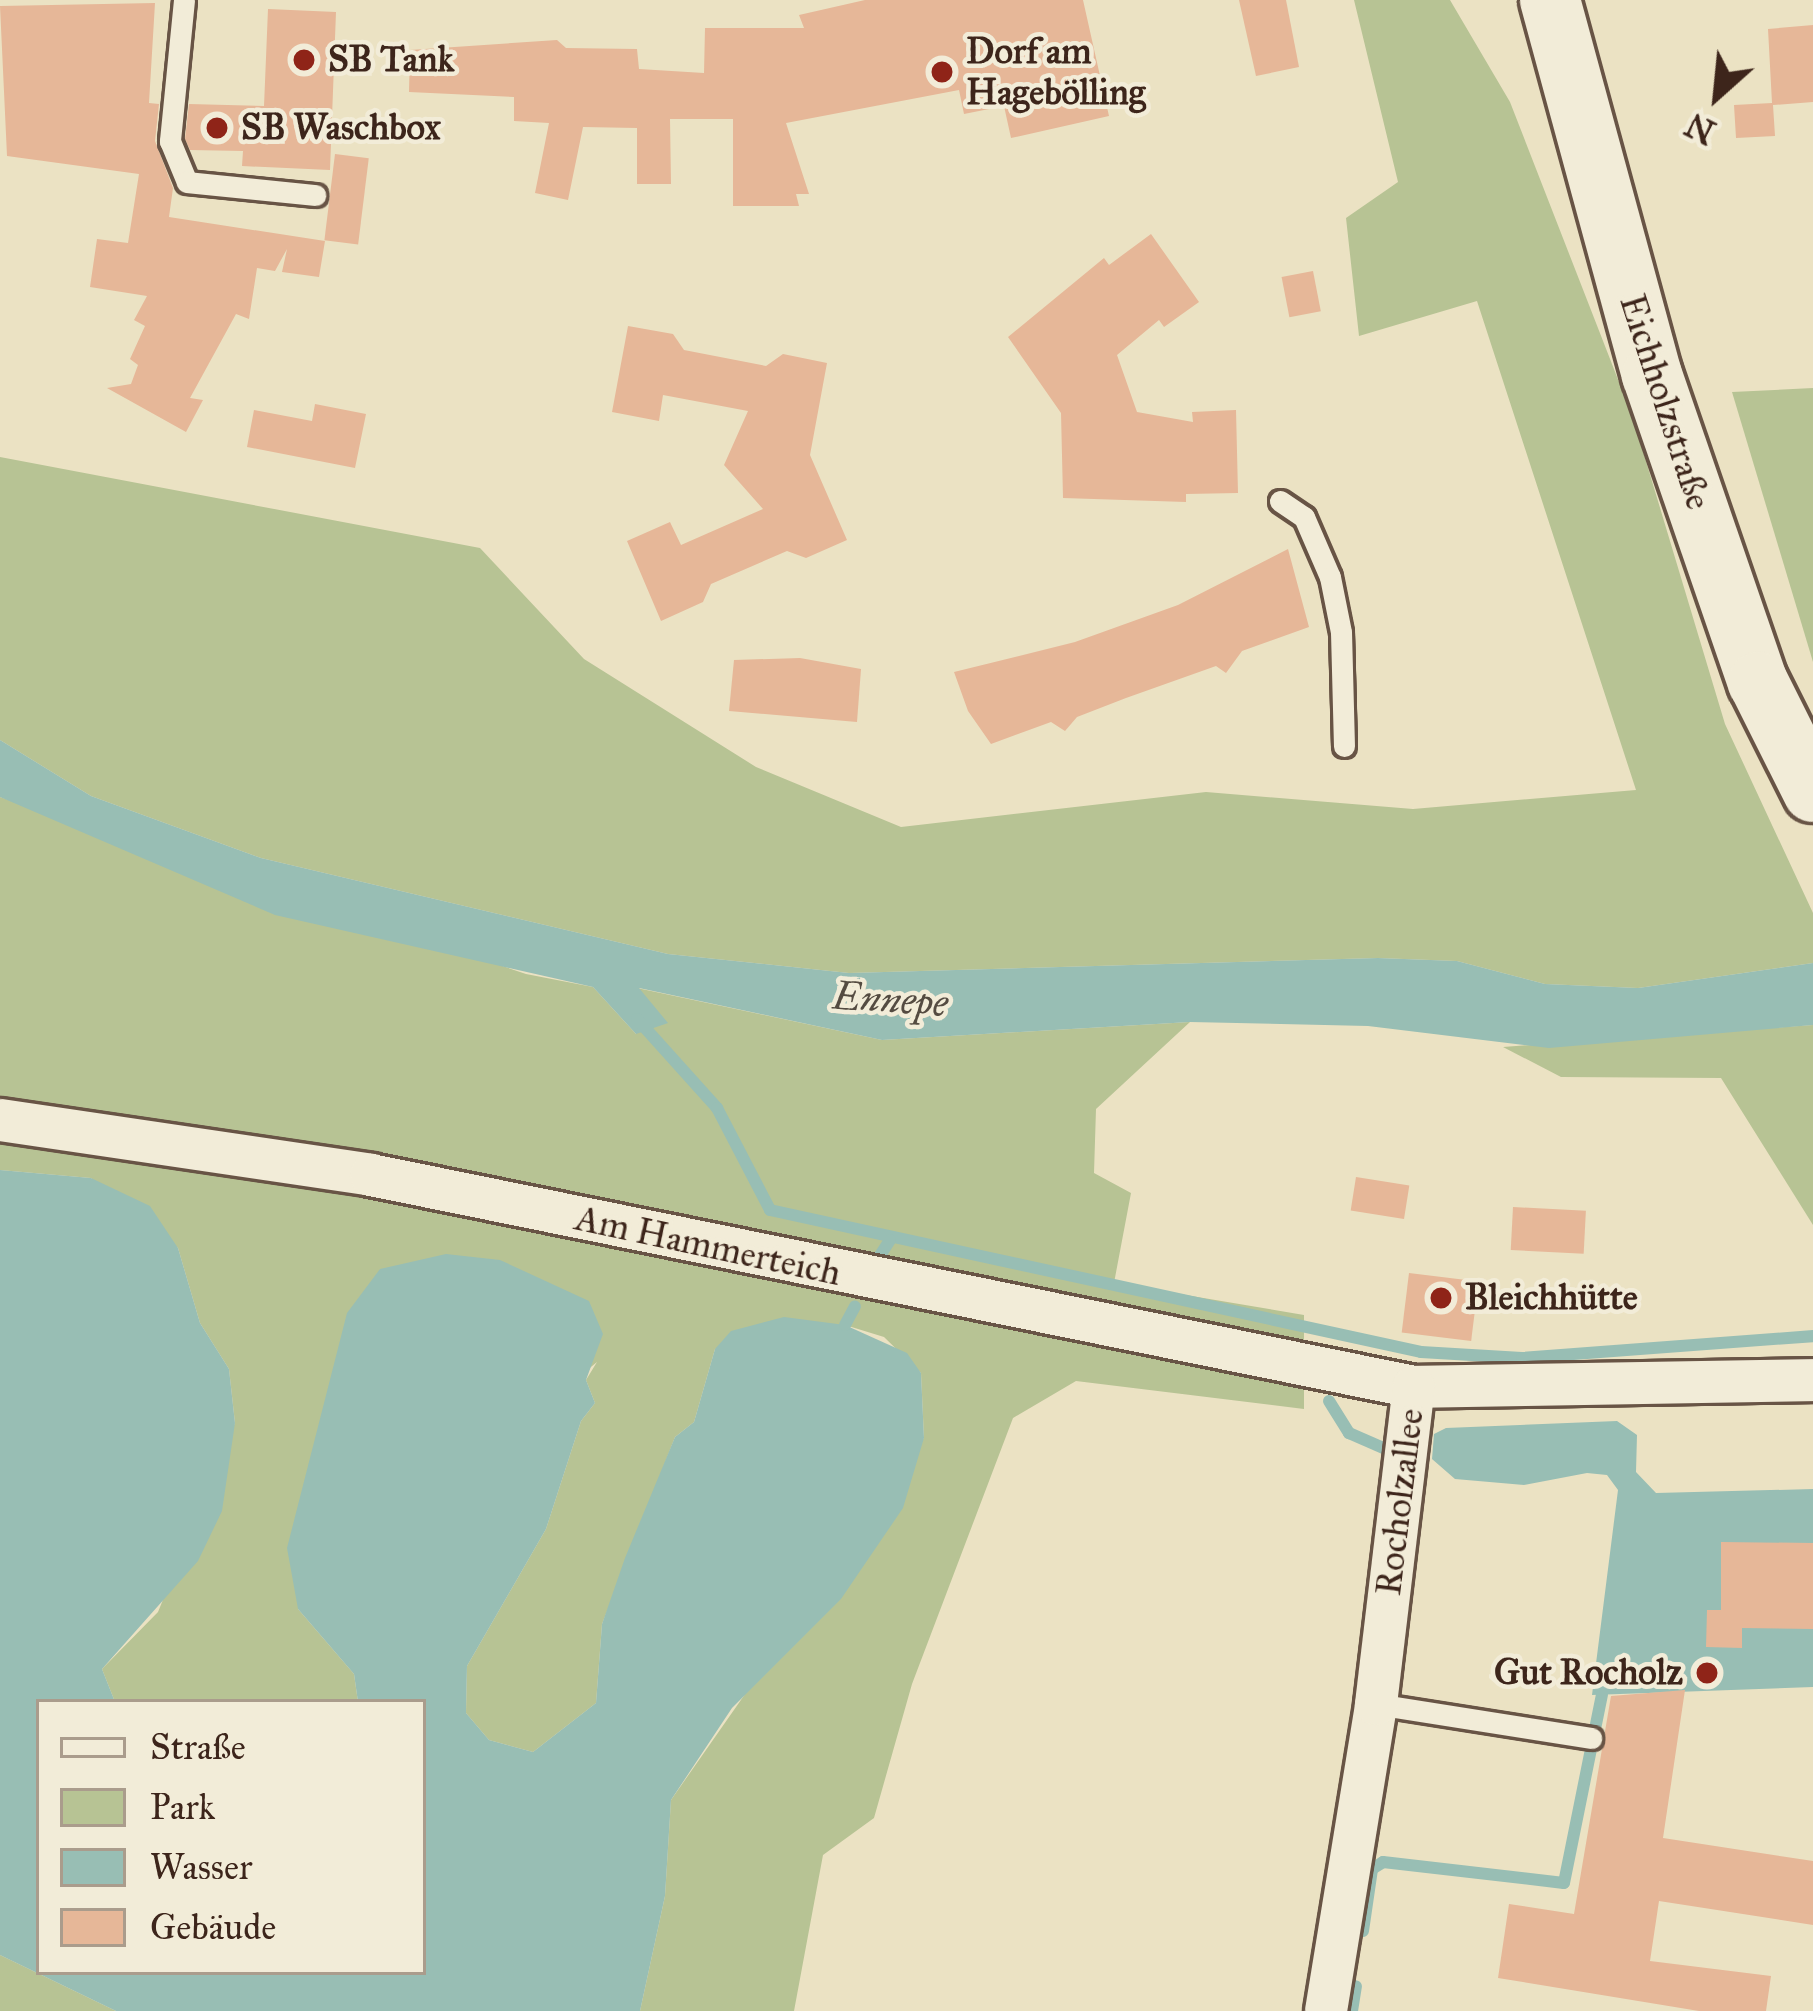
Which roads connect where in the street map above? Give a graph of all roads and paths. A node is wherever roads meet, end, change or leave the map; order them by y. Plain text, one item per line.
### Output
1 (184, 0) edge
2 (1550, 0) edge
3 (315, 195) dead end
4 (1280, 501) dead end
5 (1344, 746) dead end
6 (1812, 790) edge
7 (0, 1120) edge
8 (1813, 1379) edge
9 (1414, 1387) junction
10 (1376, 1704) junction
11 (1591, 1738) dead end
12 (1326, 2011) edge

1 - 3 lane
2 - 6 main road, Eichholzstraße
4 - 5 lane
7 - 9 street, Am Hammerteich
8 - 9 street, Rocholzallee
9 - 10 street, Rocholzallee
10 - 11 lane
10 - 12 street, Rocholzallee

